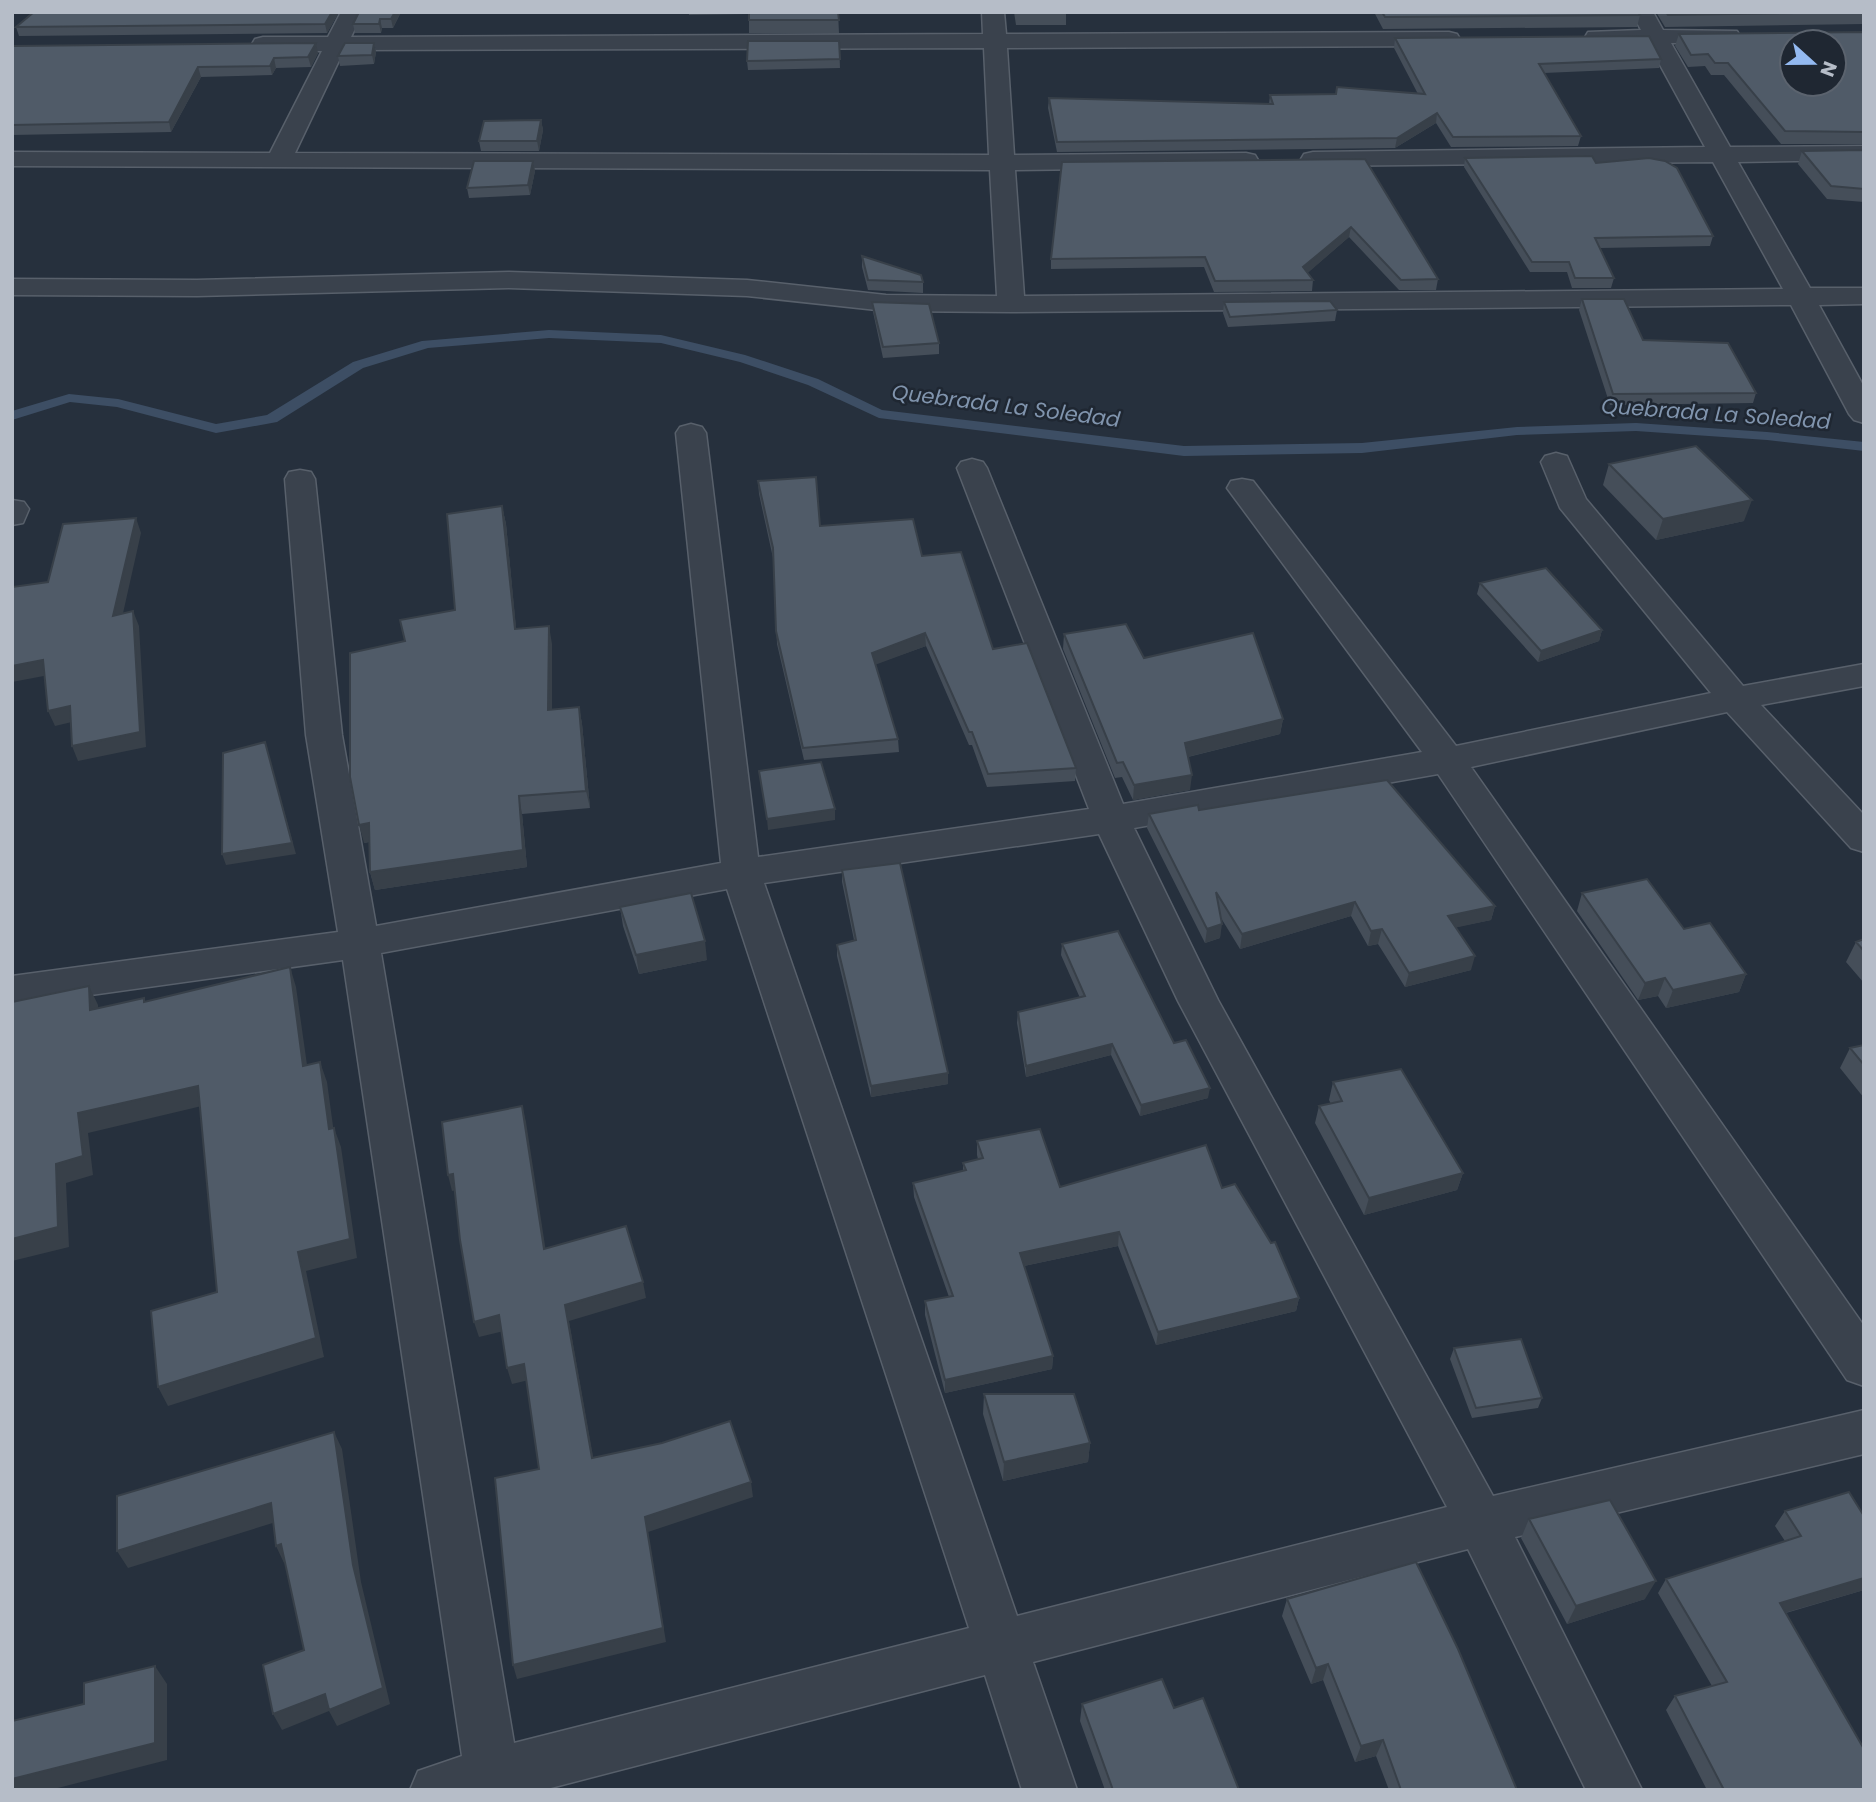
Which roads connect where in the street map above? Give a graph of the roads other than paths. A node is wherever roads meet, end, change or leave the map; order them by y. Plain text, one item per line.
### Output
1 (352, 12) edge
2 (993, 12) edge
3 (1642, 12) edge
4 (1753, 35) edge
5 (1656, 36) junction
6 (1572, 37) edge
7 (1474, 38) edge
8 (995, 41) junction
9 (242, 44) edge
10 (336, 44) junction
11 (1864, 153) edge
12 (1722, 155) junction
13 (12, 159) edge
14 (279, 160) junction
15 (1265, 160) edge
16 (1293, 160) edge
17 (1002, 163) junction
18 (12, 287) edge
19 (1864, 296) edge
20 (1801, 297) junction
21 (1011, 304) junction
22 (1864, 414) edge
23 (691, 433) dead end
24 (1556, 462) dead end
25 (972, 468) dead end
26 (300, 479) dead end
27 (1242, 488) dead end
28 (13, 509) edge
29 (12, 516) edge
30 (1864, 675) edge
31 (1735, 699) junction
32 (1447, 760) junction
33 (1111, 819) junction
34 (1864, 839) edge
35 (741, 873) junction
36 (360, 943) junction
37 (12, 991) edge
38 (1864, 1365) edge
39 (1864, 1432) edge
40 (1481, 1522) junction
41 (1000, 1645) junction
42 (493, 1783) edge
43 (437, 1790) edge
44 (1050, 1790) edge
45 (1615, 1790) edge

1 - 10 street
2 - 8 street
3 - 5 street
4 - 5 street
5 - 6 street
5 - 12 street
7 - 8 street
8 - 10 street
8 - 17 street
9 - 10 street
10 - 14 street
11 - 12 street
12 - 16 street
12 - 20 street
13 - 14 street
14 - 17 street
15 - 17 street
17 - 21 street
18 - 21 street
19 - 20 street
20 - 21 street
20 - 22 street
23 - 35 street
24 - 31 street
25 - 33 street
26 - 36 street
27 - 32 street
28 - 29 street
30 - 31 street
31 - 32 street
31 - 34 street
32 - 33 street
32 - 38 street
33 - 35 street
33 - 40 street
35 - 36 street
35 - 41 street
36 - 37 street
36 - 42 street
39 - 40 street
40 - 41 street
40 - 45 street
41 - 42 street
41 - 44 street
42 - 43 street

